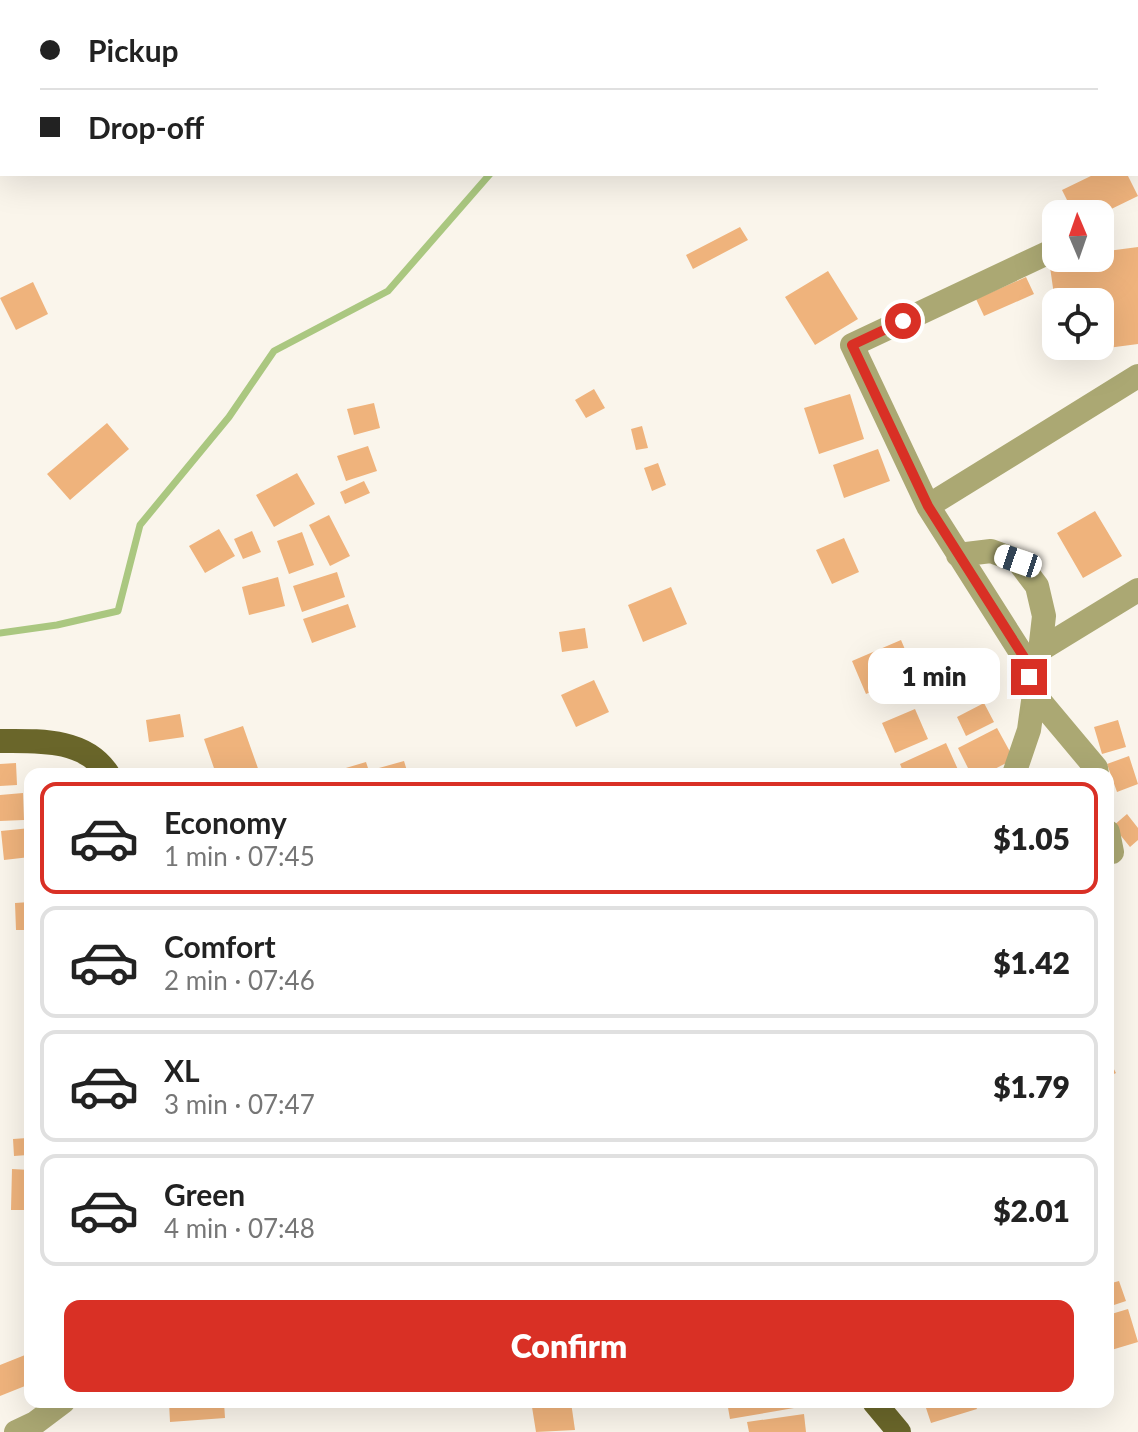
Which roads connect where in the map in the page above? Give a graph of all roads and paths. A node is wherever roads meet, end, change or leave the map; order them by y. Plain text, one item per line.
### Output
1 (1042, 256) edge
2 (1138, 376) edge
3 (928, 506) junction
4 (958, 555) junction
5 (1138, 590) edge
6 (1032, 655) junction
7 (1034, 694) junction
8 (0, 741) edge
9 (104, 768) edge
10 (1016, 768) edge
11 (1096, 768) edge
12 (55, 1408) edge
13 (879, 1408) edge
14 (16, 1432) edge
15 (899, 1432) edge

1 - 3 street
2 - 3 street
3 - 4 street
4 - 6 street
4 - 6 street
5 - 6 street
6 - 7 street
7 - 10 street
7 - 11 street
8 - 9 main road
12 - 14 street
13 - 15 main road

